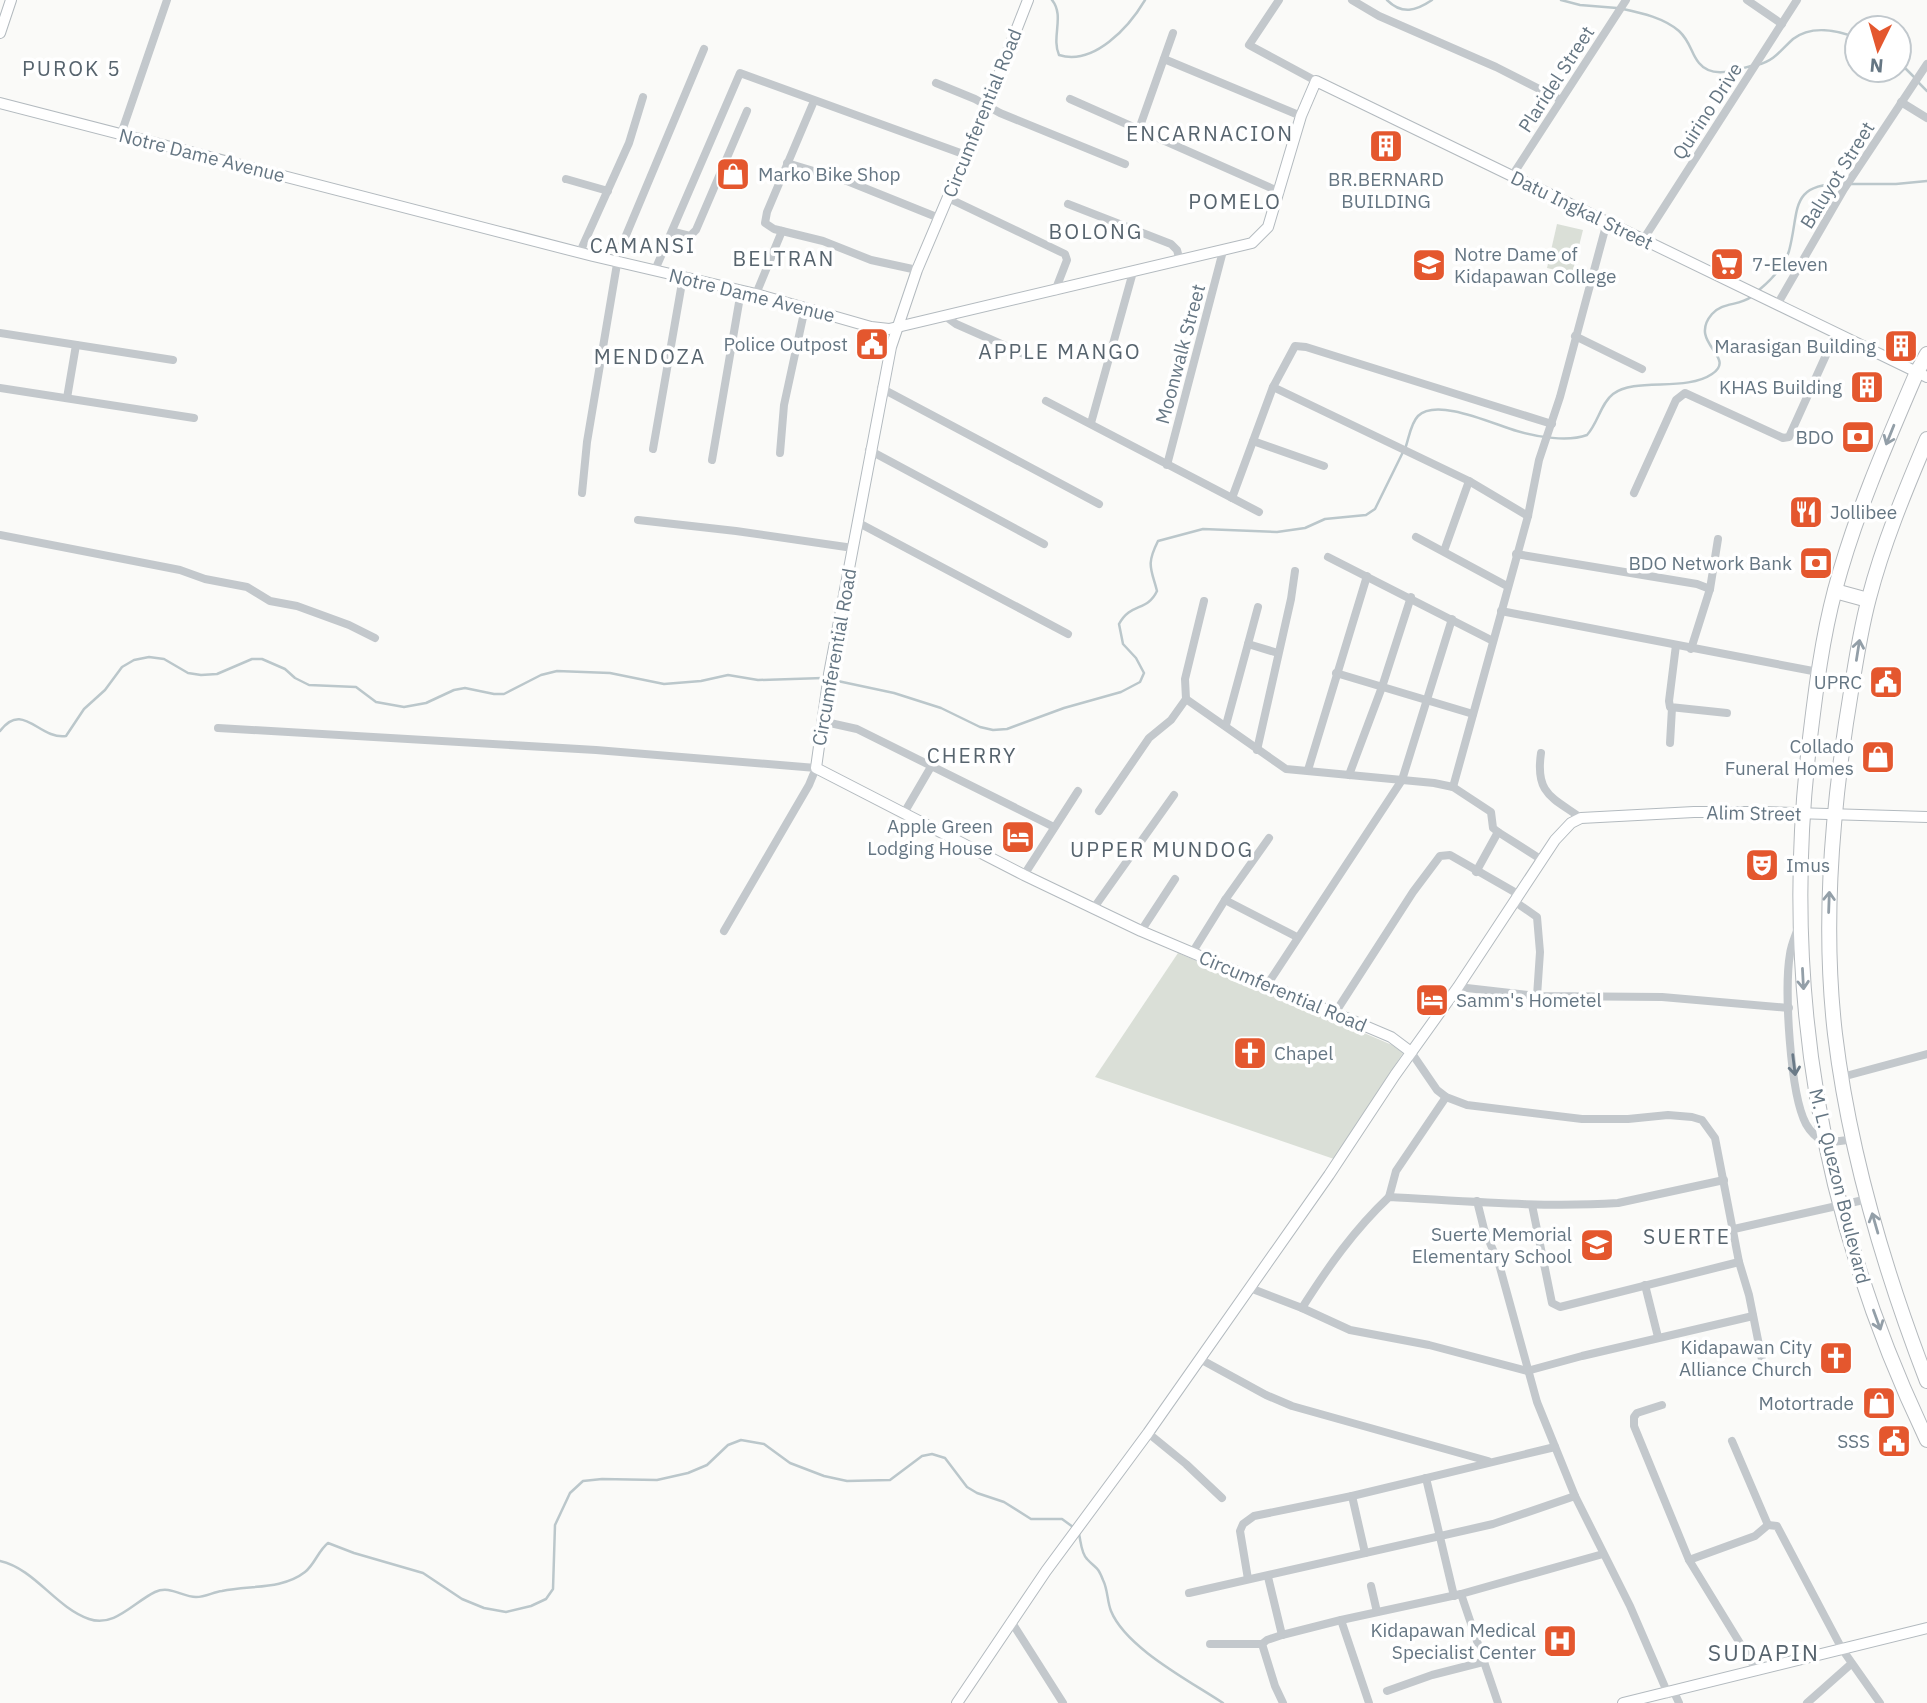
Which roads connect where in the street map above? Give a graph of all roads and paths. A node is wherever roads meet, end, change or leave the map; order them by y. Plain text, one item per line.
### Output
1 (11, 0) edge
2 (167, 0) edge
3 (1028, 0) edge
4 (1279, 0) edge
5 (1352, 0) edge
6 (1626, 0) edge
7 (1747, 0) edge
8 (1797, 0) edge
9 (1782, 24) junction
10 (0, 33) edge
11 (1173, 33) dead end
12 (704, 50) dead end
13 (1164, 59) junction
14 (1927, 64) edge
15 (1316, 81) junction
16 (936, 83) dead end
17 (643, 97) dead end
18 (1070, 99) dead end
19 (1561, 100) junction
20 (814, 101) junction
21 (1901, 102) junction
22 (0, 103) edge
23 (987, 105) junction
24 (747, 111) dead end
25 (1301, 116) junction
26 (1927, 118) edge
27 (1139, 129) junction
28 (121, 134) junction
29 (966, 155) junction
30 (787, 163) junction
31 (1125, 164) dead end
32 (1512, 176) junction
33 (566, 179) dead end
34 (608, 191) junction
35 (1280, 192) junction
36 (948, 198) junction
37 (1068, 204) dead end
38 (939, 218) junction
39 (1607, 222) junction
40 (782, 231) junction
41 (674, 232) junction
42 (1643, 240) junction
43 (1223, 251) junction
44 (580, 252) junction
45 (617, 261) junction
46 (1180, 261) junction
47 (655, 270) junction
48 (917, 270) junction
49 (1133, 272) junction
50 (683, 277) junction
51 (740, 290) junction
52 (1055, 290) junction
53 (756, 294) junction
54 (1777, 305) junction
55 (806, 308) junction
56 (945, 316) junction
57 (896, 327) junction
58 (1836, 333) junction
59 (0, 334) edge
60 (1575, 336) junction
61 (76, 345) junction
62 (1024, 354) dead end
63 (1927, 354) edge
64 (173, 360) dead end
65 (1642, 369) dead end
66 (1922, 375) edge
67 (1273, 387) junction
68 (0, 388) edge
69 (881, 388) junction
70 (67, 398) junction
71 (1046, 401) dead end
72 (194, 418) dead end
73 (1091, 423) junction
74 (1551, 427) junction
75 (1927, 439) edge
76 (1253, 441) junction
77 (653, 449) dead end
78 (869, 450) junction
79 (780, 453) dead end
80 (712, 460) dead end
81 (1167, 465) junction
82 (1324, 466) dead end
83 (1469, 481) junction
84 (582, 493) dead end
85 (1634, 494) dead end
86 (1232, 498) junction
87 (1099, 504) dead end
88 (1259, 512) dead end
89 (1528, 516) junction
90 (638, 520) dead end
91 (857, 522) junction
92 (0, 535) edge
93 (1416, 537) dead end
94 (1718, 539) dead end
95 (1044, 544) dead end
96 (853, 548) junction
97 (1444, 551) junction
98 (1516, 554) junction
99 (1328, 556) dead end
100 (1294, 571) dead end
101 (1367, 576) junction
102 (1507, 586) junction
103 (1710, 589) junction
104 (1835, 591) junction
105 (1410, 597) junction
106 (1204, 600) dead end
107 (1868, 600) junction
108 (1258, 607) dead end
109 (1501, 611) junction
110 (1452, 619) junction
111 (1068, 634) dead end
112 (375, 638) dead end
113 (1493, 641) junction
114 (1248, 644) junction
115 (1676, 645) junction
116 (1692, 649) junction
117 (1278, 653) junction
118 (1818, 672) junction
119 (1336, 673) junction
120 (1382, 687) junction
121 (1186, 699) junction
122 (1427, 700) junction
123 (1672, 708) junction
124 (1727, 713) dead end
125 (1473, 714) junction
126 (821, 722) junction
127 (1226, 725) junction
128 (218, 728) dead end
129 (1670, 743) dead end
130 (1257, 750) junction
131 (1541, 753) dead end
132 (932, 765) junction
133 (816, 768) junction
134 (1308, 770) junction
135 (1349, 775) junction
136 (1402, 780) junction
137 (1453, 787) junction
138 (1078, 791) dead end
139 (1174, 795) dead end
140 (1099, 811) dead end
141 (904, 813) junction
142 (1802, 813) junction
143 (1834, 814) junction
144 (1927, 817) edge
145 (1581, 818) junction
146 (1054, 827) junction
147 (1498, 832) junction
148 (1269, 838) dead end
149 (1542, 860) junction
150 (1476, 872) junction
151 (1024, 875) junction
152 (1175, 879) dead end
153 (1516, 898) junction
154 (1225, 900) junction
155 (1093, 909) junction
156 (1800, 925) junction
157 (724, 931) dead end
158 (1140, 931) junction
159 (1297, 937) junction
160 (1192, 953) junction
161 (1267, 985) junction
162 (1458, 988) junction
163 (1537, 996) junction
164 (1789, 1008) junction
165 (1335, 1013) junction
166 (1411, 1052) junction
167 (1927, 1054) edge
168 (1842, 1077) junction
169 (1446, 1097) junction
170 (1855, 1139) junction
171 (1825, 1143) junction
172 (1724, 1180) junction
173 (1389, 1197) junction
174 (1868, 1199) junction
175 (1477, 1201) junction
176 (1532, 1205) junction
177 (1841, 1206) junction
178 (1734, 1229) junction
179 (1739, 1262) junction
180 (1645, 1285) junction
181 (1250, 1288) junction
182 (1302, 1308) junction
183 (1753, 1316) junction
184 (1658, 1337) junction
185 (1200, 1359) junction
186 (1763, 1365) dead end
187 (1527, 1371) junction
188 (1927, 1381) edge
189 (1662, 1405) dead end
190 (1149, 1433) junction
191 (1927, 1440) edge
192 (1732, 1441) dead end
193 (1555, 1447) junction
194 (1491, 1461) junction
195 (1426, 1478) junction
196 (1352, 1496) junction
197 (1575, 1496) junction
198 (1222, 1498) dead end
199 (1768, 1525) junction
200 (1440, 1537) junction
201 (1365, 1553) junction
202 (1603, 1554) junction
203 (1689, 1560) junction
204 (1268, 1577) junction
205 (1248, 1579) junction
206 (1371, 1586) dead end
207 (1189, 1593) dead end
208 (1457, 1595) junction
209 (1377, 1612) junction
210 (1341, 1620) junction
211 (1011, 1621) junction
212 (1927, 1628) edge
213 (1282, 1635) junction
214 (1210, 1644) dead end
215 (1262, 1644) junction
216 (1842, 1649) junction
217 (1483, 1662) junction
218 (1851, 1664) junction
219 (1757, 1671) junction
220 (1387, 1691) dead end
221 (1671, 1693) junction
222 (957, 1703) edge
223 (1063, 1703) edge
224 (1283, 1703) edge
225 (1369, 1703) edge
226 (1498, 1703) edge
227 (1622, 1703) edge
228 (1679, 1703) edge
229 (1807, 1703) edge
230 (1880, 1703) edge

1 - 10 street
2 - 28 street
3 - 23 street, Circumferential Road
4 - 15 street, Datu Ingkal Street
5 - 19 street
6 - 19 street, Plaridel Street
7 - 9 street
8 - 9 street, Quirino Drive
9 - 42 street, Quirino Drive
11 - 13 street
12 - 45 street
13 - 25 street
13 - 27 street
14 - 21 street, Baluyot Street
15 - 25 street, Notre Dame Avenue
15 - 32 street, Datu Ingkal Street
16 - 23 street
17 - 34 street
18 - 27 street
19 - 32 street, Plaridel Street
20 - 29 street
20 - 30 street
20 - 41 street
21 - 26 street
21 - 54 street, Baluyot Street
22 - 28 street, Notre Dame Avenue
23 - 29 street, Circumferential Road
23 - 31 street
24 - 41 street
25 - 35 street, Notre Dame Avenue
27 - 35 street
28 - 44 street, Notre Dame Avenue
29 - 36 street, Circumferential Road
30 - 38 street
30 - 40 street
32 - 39 street, Datu Ingkal Street
33 - 34 street
34 - 44 street
35 - 43 street, Notre Dame Avenue
36 - 38 street, Circumferential Road
36 - 52 street
37 - 46 street
38 - 48 street, Circumferential Road
39 - 42 street, Datu Ingkal Street
39 - 60 street
40 - 48 street
40 - 53 street
41 - 47 street
42 - 54 street, Datu Ingkal Street
43 - 46 street, Notre Dame Avenue
43 - 81 street, Moonwalk Street
44 - 45 street, Notre Dame Avenue
45 - 47 street, Notre Dame Avenue
45 - 84 street
46 - 49 street, Notre Dame Avenue
47 - 50 street, Notre Dame Avenue
48 - 57 street, Circumferential Road
49 - 52 street, Notre Dame Avenue
49 - 73 street
50 - 51 street, Notre Dame Avenue
50 - 77 street
51 - 53 street, Notre Dame Avenue
51 - 80 street
52 - 56 street, Notre Dame Avenue
53 - 55 street, Notre Dame Avenue
54 - 58 street, Datu Ingkal Street
55 - 57 street, Notre Dame Avenue
55 - 79 street
56 - 57 street, Notre Dame Avenue
56 - 62 street
57 - 69 street, Circumferential Road
58 - 66 street, Datu Ingkal Street
58 - 85 street
59 - 61 street
60 - 65 street
60 - 74 street
61 - 64 street
61 - 70 street
63 - 66 highway, M. L. Quezon Boulevard
66 -> 104 highway, M. L. Quezon Boulevard
67 - 74 street
67 - 76 street
67 - 83 street
68 - 70 street
69 - 78 street, Circumferential Road
69 - 87 street
70 - 72 street
71 - 73 street
73 - 81 street
74 - 89 street
75 - 107 highway, M. L. Quezon Boulevard
76 - 82 street
76 - 86 street
78 - 91 street, Circumferential Road
78 - 95 street
81 - 86 street
83 - 89 street
83 - 97 street
86 - 88 street
89 - 98 street
90 - 96 street
91 - 96 street, Circumferential Road
91 - 111 street
92 - 112 street
93 - 97 street
94 - 103 street
96 - 126 street, Circumferential Road
97 - 102 street
98 - 102 street
98 - 103 street
99 - 101 street
100 - 117 street
101 - 105 street
101 - 119 street
102 - 109 street
103 - 116 street
104 - 107 highway
104 - 118 highway, M. L. Quezon Boulevard
105 - 110 street
105 - 120 street
106 - 121 street
143 -> 107 highway, M. L. Quezon Boulevard
108 - 114 street
109 - 113 street
109 - 115 street
110 - 113 street
110 - 122 street
113 - 125 street
114 - 117 street
114 - 127 street
115 - 116 street
115 - 123 street
116 - 118 street
117 - 130 street
118 - 142 highway, M. L. Quezon Boulevard
119 - 120 street
119 - 134 street
120 - 122 street
120 - 135 street
121 - 127 street
121 - 140 street
122 - 125 street
122 - 136 street
123 - 124 street
123 - 129 street
125 - 137 street
126 - 132 street
126 - 133 street, Circumferential Road
127 - 130 street
128 - 133 street
130 - 134 street
131 - 145 street
132 - 141 street
132 - 146 street
133 - 141 street, Circumferential Road
133 - 157 street
134 - 135 street
135 - 136 street
136 - 137 street
136 - 159 street
137 - 147 street
138 - 146 street
139 - 155 street
141 - 151 street, Circumferential Road
142 - 143 street, Alim Street
142 - 145 street, Alim Street
142 - 156 highway, M. L. Quezon Boulevard
143 - 144 street, Alim Street
168 -> 143 highway, M. L. Quezon Boulevard
145 - 149 street
146 - 151 street
147 - 149 street
147 - 150 street
148 - 154 street
149 - 153 street
150 - 153 street
150 - 165 street
151 - 155 street, Circumferential Road
152 - 158 street
153 - 162 street
153 - 163 street
154 - 159 street
154 - 160 street
155 - 158 street, Circumferential Road
156 - 164 street
156 -> 171 highway, M. L. Quezon Boulevard
158 - 160 street, Circumferential Road
159 - 161 street
160 - 161 street, Circumferential Road
161 - 165 street, Circumferential Road
162 - 163 street
162 - 166 street
163 - 164 street
164 -> 171 street
165 - 166 street, Circumferential Road
166 - 169 street
166 - 181 street
167 - 168 street
168 - 170 highway, M. L. Quezon Boulevard
169 - 172 street
169 - 173 street
170 - 171 street
170 - 174 highway, M. L. Quezon Boulevard
171 - 177 highway, M. L. Quezon Boulevard
172 - 176 street
172 - 178 street
173 - 175 street
173 - 182 street
174 - 177 street
188 -> 174 highway, M. L. Quezon Boulevard
175 - 176 street
175 - 187 street
176 - 180 street
177 - 178 street
177 -> 191 highway, M. L. Quezon Boulevard
178 - 179 street
179 - 180 street
179 - 183 street
180 - 184 street
181 - 182 street
181 - 185 street
182 - 187 street
183 - 184 street
183 - 186 street
184 - 187 street
185 - 190 street
185 - 194 street
187 - 193 street
189 - 203 street
190 - 198 street
190 - 211 street
192 - 199 street
193 - 194 street
193 - 197 street
194 - 195 street
195 - 196 street
195 - 200 street
196 - 201 street
196 - 205 street
197 - 200 street
197 - 202 street
199 - 203 street
199 - 216 street
200 - 201 street
200 - 208 street
201 - 204 street
202 - 208 street
202 - 221 street
203 - 219 street
204 - 205 street
204 - 213 street
205 - 207 street
206 - 209 street
208 - 209 street
208 - 217 street
209 - 210 street
210 - 213 street
210 - 225 street
211 - 222 street
211 - 223 street
212 - 216 street
213 - 215 street
214 - 215 street
215 - 224 street
216 - 218 street
216 - 219 street
217 - 220 street
217 - 226 street
218 - 229 street
218 - 230 street
219 - 221 street
221 - 227 street
221 - 228 street

